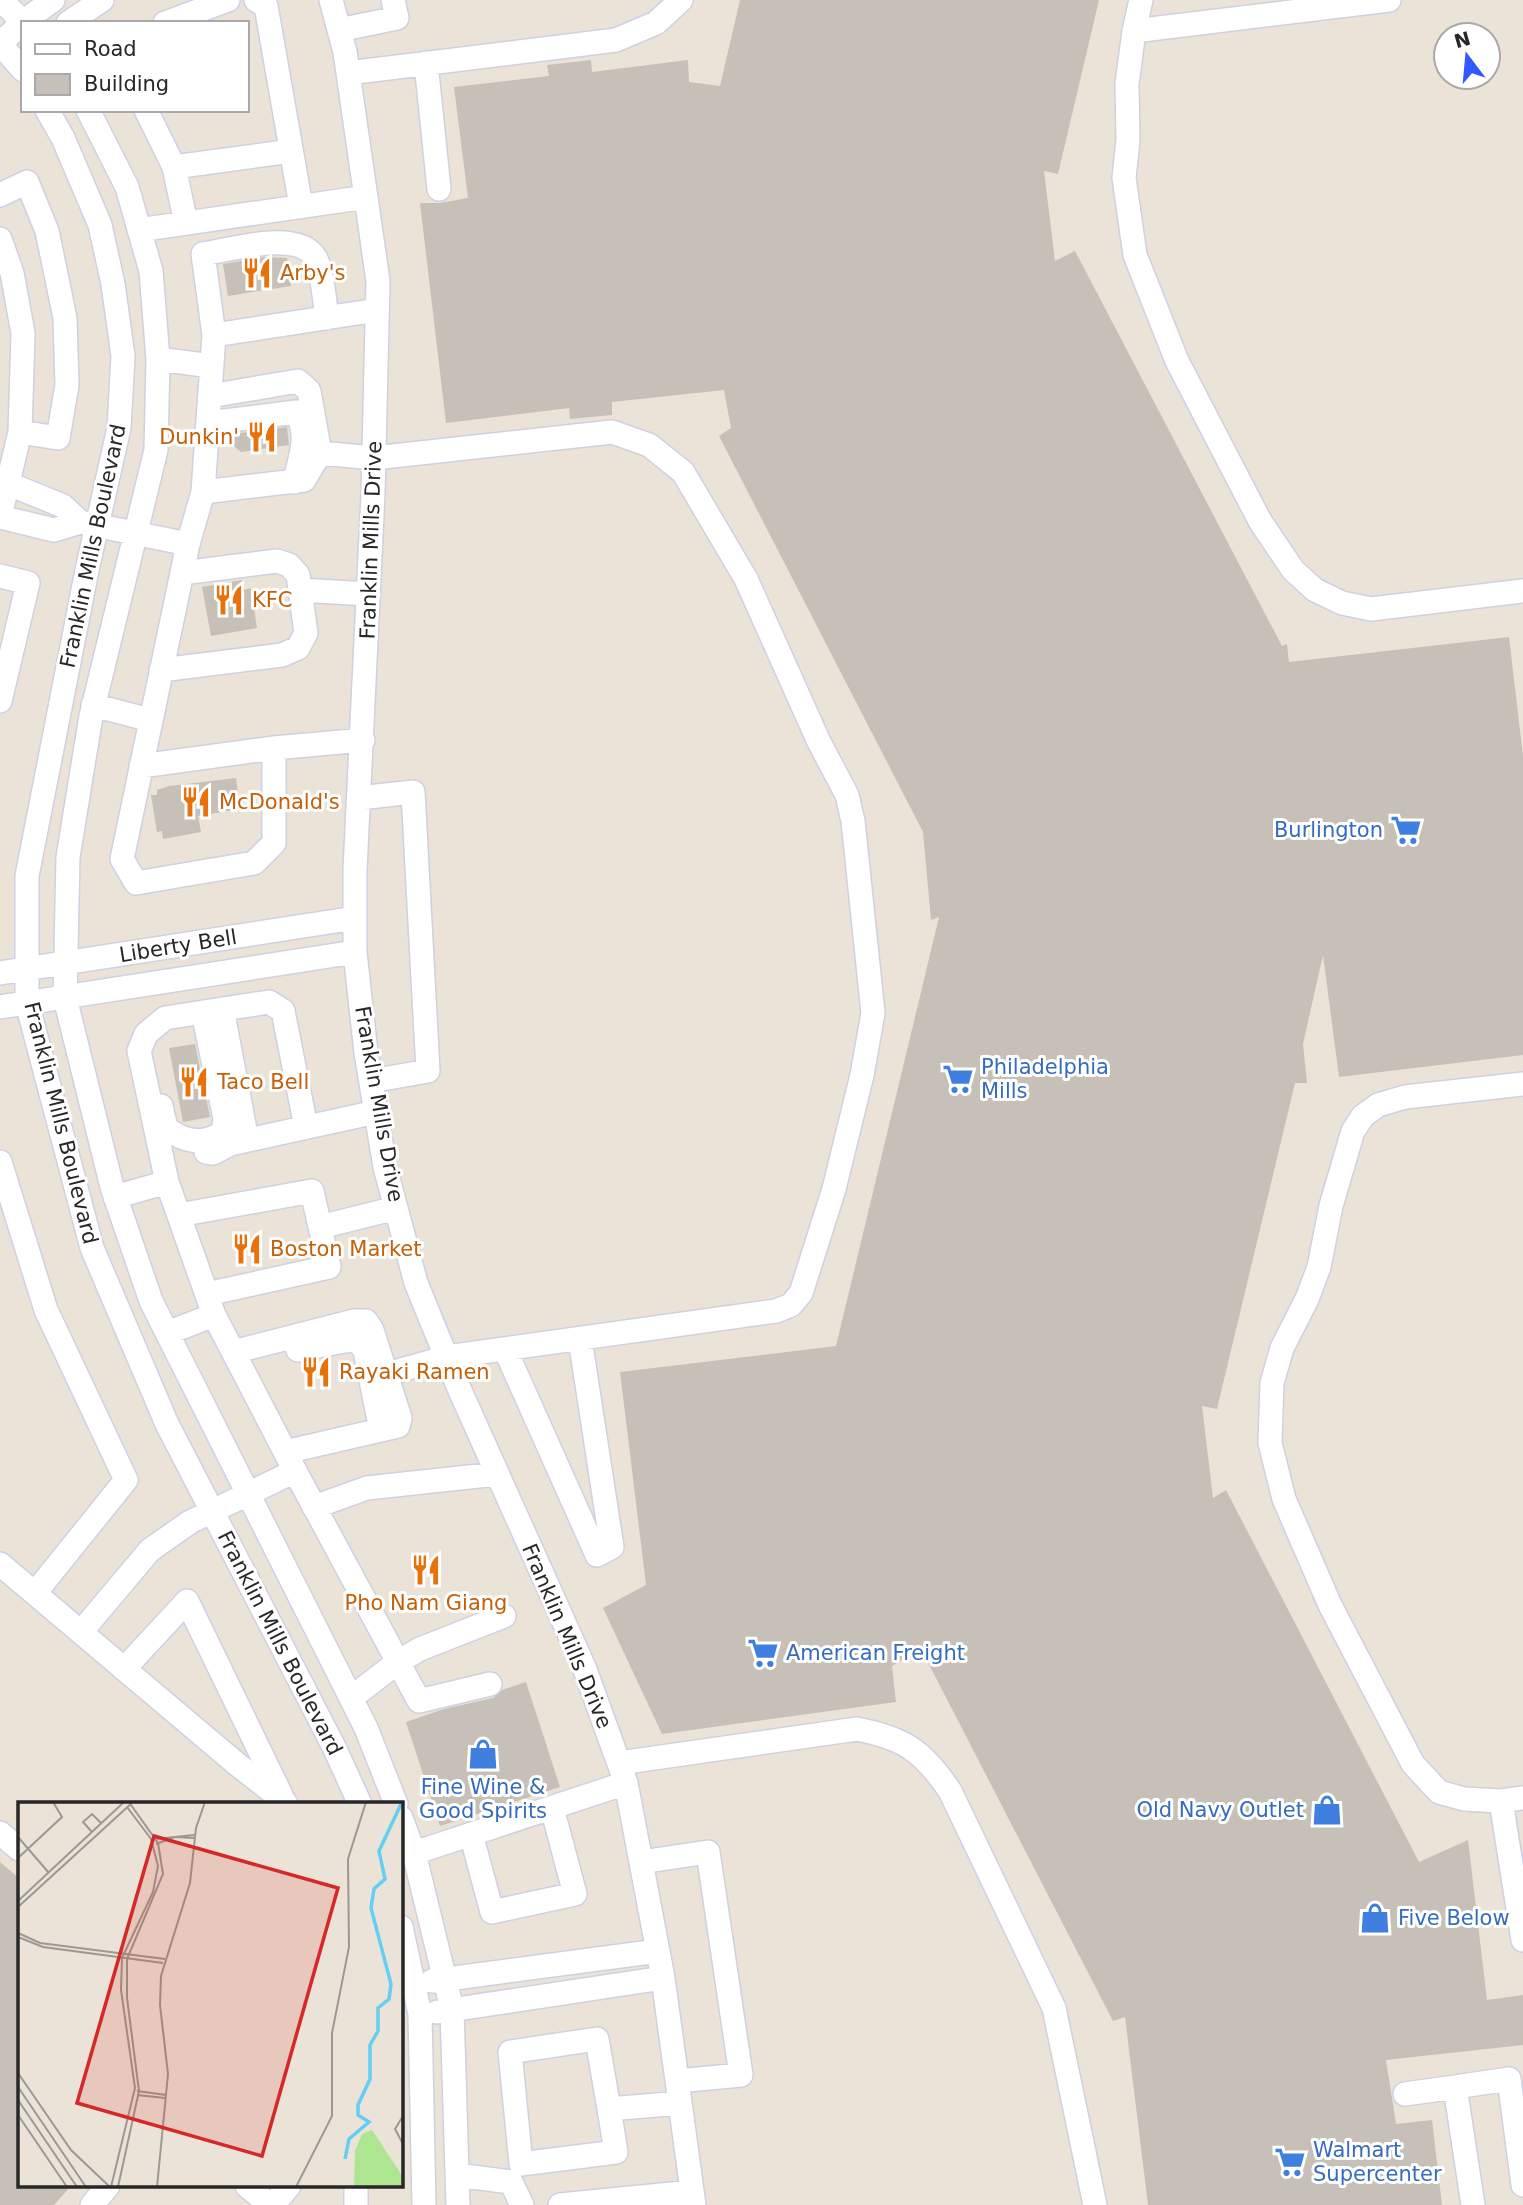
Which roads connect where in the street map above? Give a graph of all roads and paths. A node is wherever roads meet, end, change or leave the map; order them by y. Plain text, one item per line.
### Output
1 (1, 0) edge
2 (52, 0) edge
3 (102, 0) edge
4 (228, 0) edge
5 (256, 0) edge
6 (331, 0) edge
7 (393, 0) edge
8 (681, 0) edge
9 (1141, 0) edge
10 (1389, 0) edge
11 (22, 21) edge
12 (24, 21) edge
13 (71, 21) edge
14 (170, 21) edge
15 (21, 24) edge
16 (339, 30) junction
17 (1134, 31) junction
18 (0, 44) edge
19 (426, 63) junction
20 (21, 68) edge
21 (348, 73) junction
22 (48, 112) edge
23 (89, 112) edge
24 (147, 112) edge
25 (291, 151) junction
26 (174, 167) junction
27 (439, 189) dead end
28 (0, 195) edge
29 (366, 197) junction
30 (301, 206) junction
31 (186, 223) junction
32 (139, 230) junction
33 (0, 239) edge
34 (377, 310) junction
35 (327, 318) junction
36 (214, 335) junction
37 (158, 359) junction
38 (212, 366) junction
39 (210, 396) junction
40 (208, 423) junction
41 (20, 432) junction
42 (320, 453) junction
43 (374, 458) junction
44 (294, 482) junction
45 (9, 484) junction
46 (203, 492) junction
47 (0, 517) edge
48 (89, 524) junction
49 (135, 533) junction
50 (188, 544) junction
51 (182, 573) junction
52 (0, 576) edge
53 (300, 590) junction
54 (1523, 591) edge
55 (369, 594) junction
56 (161, 670) junction
57 (0, 701) edge
58 (93, 705) junction
59 (150, 720) junction
60 (363, 740) junction
61 (274, 748) junction
62 (141, 766) junction
63 (359, 799) junction
64 (355, 918) junction
65 (355, 952) junction
66 (65, 964) junction
67 (27, 969) junction
68 (0, 973) edge
69 (65, 998) junction
70 (27, 1003) junction
71 (0, 1007) edge
72 (213, 1011) junction
73 (146, 1034) junction
74 (371, 1081) junction
75 (1523, 1084) edge
76 (376, 1112) junction
77 (306, 1128) junction
78 (247, 1140) junction
79 (161, 1155) junction
80 (0, 1162) edge
81 (167, 1182) junction
82 (115, 1197) junction
83 (396, 1208) junction
84 (179, 1215) junction
85 (320, 1227) junction
86 (210, 1304) junction
87 (167, 1333) junction
88 (580, 1339) junction
89 (506, 1349) junction
90 (236, 1357) junction
91 (447, 1357) junction
92 (387, 1374) junction
93 (381, 1430) junction
94 (290, 1461) junction
95 (497, 1474) junction
96 (247, 1495) junction
97 (314, 1507) junction
98 (212, 1511) junction
99 (0, 1564) edge
100 (35, 1593) junction
101 (504, 1616) dead end
102 (81, 1632) junction
103 (398, 1662) junction
104 (124, 1669) junction
105 (490, 1684) dead end
106 (351, 1698) junction
107 (623, 1773) junction
108 (1512, 1799) edge
109 (285, 1802) edge
110 (359, 1802) edge
111 (395, 1802) edge
112 (552, 1808) junction
113 (402, 1821) edge
114 (0, 1833) edge
115 (471, 1834) junction
116 (18, 1848) edge
117 (414, 1853) junction
118 (641, 1862) junction
119 (402, 1933) edge
120 (1523, 1940) edge
121 (658, 1951) junction
122 (663, 1978) junction
123 (449, 1994) junction
124 (413, 1999) edge
125 (1455, 2087) junction
126 (679, 2092) junction
127 (1405, 2094) dead end
128 (608, 2109) junction
129 (516, 2173) junction
130 (457, 2175) junction
131 (1523, 2185) edge
132 (106, 2188) edge
133 (250, 2188) edge
134 (287, 2188) edge
135 (693, 2199) edge
136 (640, 2201) edge
137 (92, 2205) edge
138 (272, 2205) edge
139 (424, 2205) edge
140 (458, 2205) edge
141 (522, 2205) edge
142 (560, 2205) edge
143 (1095, 2205) edge
144 (1473, 2205) edge

1 - 11 street
2 - 12 street
3 - 13 street
4 - 14 street
5 - 25 street
6 - 16 street, Franklin Mills Drive
7 - 16 street
8 - 19 street
9 - 17 street
10 - 17 street
15 - 18 street
16 - 21 street, Franklin Mills Drive
17 - 54 street
18 - 20 street
19 - 21 street
19 - 27 street
21 - 29 street, Franklin Mills Drive
22 - 48 street, Franklin Mills Boulevard
23 - 32 street, Franklin Mills Boulevard
24 - 26 street
25 - 26 street
25 - 30 street
26 - 31 street
28 - 41 street
29 - 30 street
29 - 34 street, Franklin Mills Drive
30 - 31 street
31 - 32 street
32 - 37 street, Franklin Mills Boulevard
33 - 41 street
34 - 35 street
34 - 43 street, Franklin Mills Drive
35 - 36 street
35 - 36 street
36 - 38 street
37 - 38 street
37 - 49 street, Franklin Mills Boulevard
38 - 39 street
39 - 40 street
39 - 42 street
40 - 44 street
40 - 46 street
41 - 45 street
42 - 43 street
42 - 44 street
43 - 55 street, Franklin Mills Drive
43 - 88 street
44 - 46 street
45 - 47 street
45 - 48 street
46 - 50 street
47 - 48 street
48 - 49 street
48 - 67 street, Franklin Mills Boulevard
49 - 50 street
49 - 58 street, Franklin Mills Boulevard
50 - 51 street
51 - 53 street
51 - 56 street
52 - 57 street
53 - 55 street
53 - 56 street
55 - 60 street, Franklin Mills Drive
56 - 59 street
58 - 59 street
58 - 66 street, Franklin Mills Boulevard
59 - 62 street
60 - 61 street
60 - 63 street, Franklin Mills Drive
61 - 62 street
61 - 62 street
63 - 64 street, Franklin Mills Drive
63 - 74 street
64 - 65 street, Franklin Mills Drive
64 - 66 street, Liberty Bell
65 - 69 street, Liberty Bell
65 - 74 street, Franklin Mills Drive
66 - 67 street, Liberty Bell
66 - 69 street, Franklin Mills Boulevard
67 - 68 street, Liberty Bell
67 - 70 street, Franklin Mills Boulevard
69 - 70 street, Liberty Bell
69 - 82 street, Franklin Mills Boulevard
70 - 71 street, Liberty Bell
70 - 98 street, Franklin Mills Boulevard
72 - 73 street
72 - 73 street
72 - 77 street
72 - 78 street
73 - 79 street
74 - 76 street, Franklin Mills Drive
75 - 108 street
76 - 77 street
76 - 83 street, Franklin Mills Drive
77 - 78 street
78 - 79 street
79 - 81 street
80 - 100 street
81 - 82 street
81 - 84 street
82 - 87 street, Franklin Mills Boulevard
83 - 85 street
83 - 91 street, Franklin Mills Drive
84 - 85 street
84 - 86 street
85 - 86 street
86 - 87 street
86 - 90 street
87 - 96 street, Franklin Mills Boulevard
88 - 89 street
88 - 89 street
89 - 91 street
90 - 92 street
90 - 93 street
90 - 94 street
91 - 92 street
91 - 95 street, Franklin Mills Drive
92 - 93 street
93 - 94 street
94 - 96 street
94 - 97 street
95 - 97 street
95 - 107 street, Franklin Mills Drive
96 - 98 street
96 - 106 street, Franklin Mills Boulevard
97 - 103 street
98 - 102 street
98 - 110 street, Franklin Mills Boulevard
99 - 100 street
100 - 102 street
101 - 103 street
102 - 104 street
103 - 105 street
103 - 106 street
104 - 109 street
104 - 109 street
106 - 111 street, Franklin Mills Boulevard
107 - 112 street
107 - 118 street, Franklin Mills Drive
107 - 143 street
108 - 120 street
112 - 115 street
112 - 115 street
113 - 117 street
114 - 116 street
115 - 117 street
117 - 123 street
118 - 121 street, Franklin Mills Drive
118 - 126 street
119 - 124 street
121 - 122 street, Franklin Mills Drive
121 - 123 street
122 - 123 street
122 - 126 street, Franklin Mills Drive
123 - 124 street
123 - 124 street
123 - 130 street
124 - 139 street
125 - 127 street
125 - 131 street
125 - 144 street
126 - 128 street
126 - 135 street, Franklin Mills Drive
128 - 129 street
128 - 129 street
129 - 130 street
129 - 141 street
130 - 140 street
132 - 137 street
133 - 138 street
134 - 138 street
135 - 136 street
136 - 142 street

